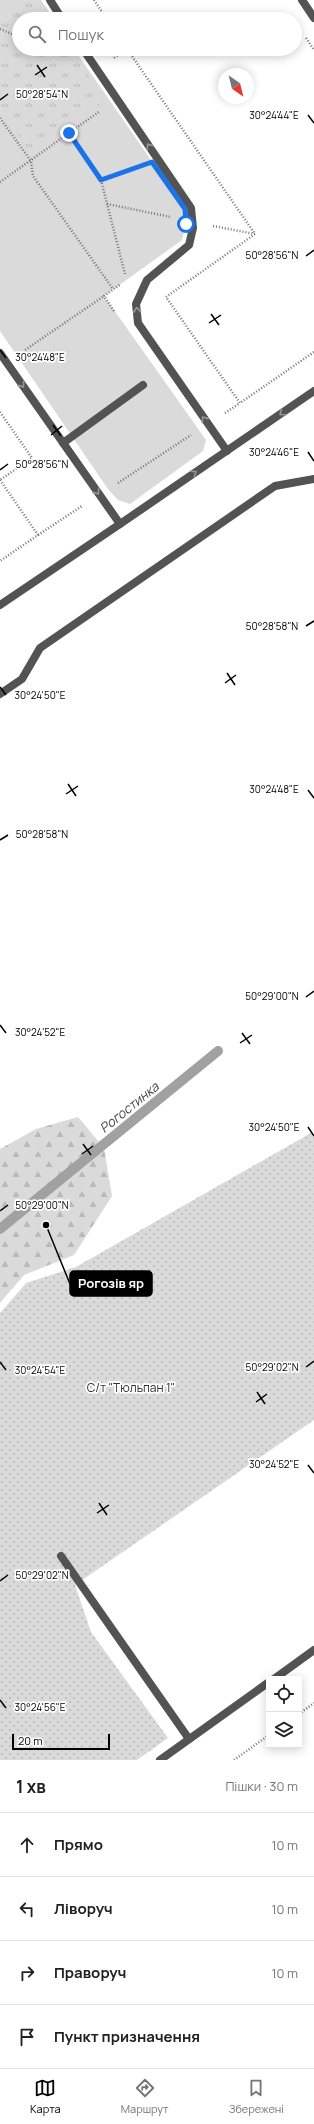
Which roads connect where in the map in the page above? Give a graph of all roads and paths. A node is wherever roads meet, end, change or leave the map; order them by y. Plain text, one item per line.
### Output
1 (50, 0) edge
2 (94, 0) edge
3 (302, 0) edge
4 (58, 12) edge
5 (102, 12) edge
6 (314, 18) edge
7 (0, 29) edge
8 (12, 34) edge
9 (88, 56) edge
10 (132, 56) edge
11 (117, 99) junction
12 (0, 118) edge
13 (69, 133) junction
14 (31, 161) junction
15 (145, 165) dead end
16 (101, 180) junction
17 (0, 182) edge
18 (104, 296) dead end
19 (24, 351) dead end
20 (314, 352) edge
21 (0, 353) edge
22 (143, 385) dead end
23 (314, 390) edge
24 (240, 403) junction
25 (0, 412) edge
26 (208, 424) junction
27 (63, 443) junction
28 (227, 451) junction
29 (314, 479) edge
30 (0, 480) edge
31 (99, 495) junction
32 (120, 524) junction
33 (38, 535) junction
34 (0, 561) edge
35 (0, 605) edge
36 (0, 694) edge
37 (61, 1556) dead end
38 (314, 1650) edge
39 (278, 1676) edge
40 (266, 1684) edge
41 (314, 1703) edge
42 (302, 1712) edge
43 (266, 1737) edge
44 (189, 1739) junction
45 (160, 1760) edge
46 (234, 1760) edge

1 - 4 street
2 - 5 path
3 - 6 street
7 - 8 path
9 - 11 street
10 - 24 path
11 - 13 path
26 -> 11 street
12 - 14 path
13 - 14 path
13 - 16 path
14 - 16 path
14 - 17 path
15 - 16 path
18 - 19 path
20 - 24 path
21 -> 27 street
22 - 27 street
23 -> 28 street
24 - 26 path
25 - 30 path
26 - 28 street
26 - 31 path
27 -> 31 street
32 -> 28 street
29 - 36 street
30 - 33 path
31 - 32 street
31 - 33 path
32 - 35 street
33 - 34 path
37 - 44 street
38 - 39 street
40 - 44 street
41 - 42 path
43 - 46 path
44 - 45 street

